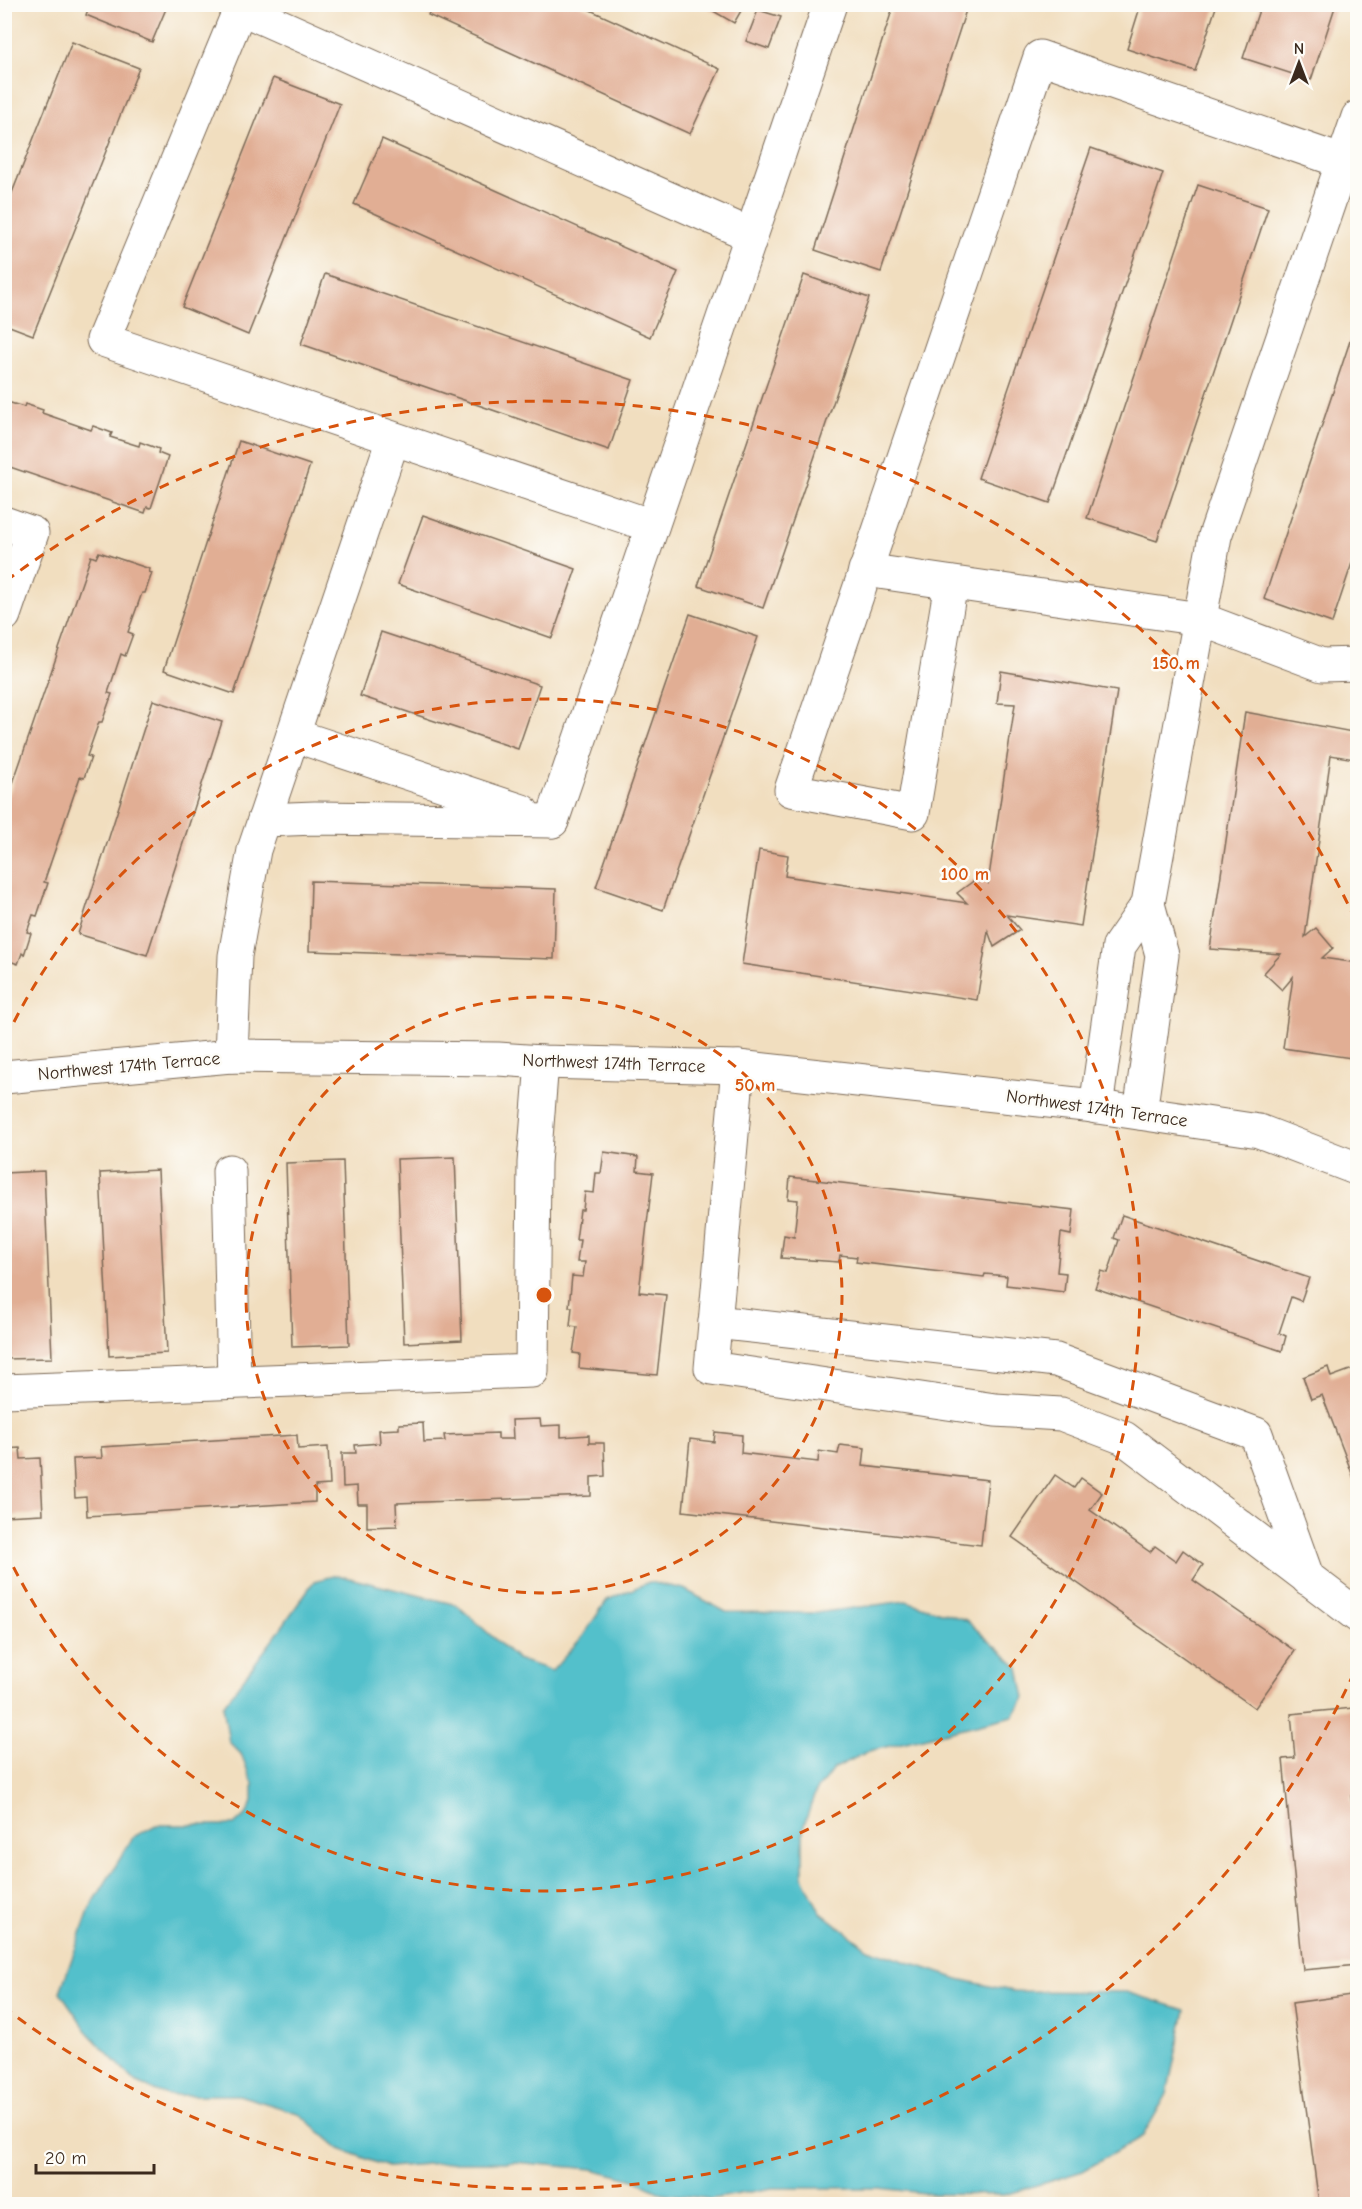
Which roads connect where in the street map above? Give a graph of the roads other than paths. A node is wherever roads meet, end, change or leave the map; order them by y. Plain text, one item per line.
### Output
1 (830, 4) edge
2 (241, 6) edge
3 (1358, 117) edge
4 (1350, 164) edge
5 (751, 235) junction
6 (393, 439) junction
7 (4, 523) edge
8 (652, 526) junction
9 (865, 570) junction
10 (951, 583) junction
11 (4, 615) edge
12 (1200, 619) junction
13 (1358, 664) edge
14 (293, 735) junction
15 (264, 820) junction
16 (552, 821) junction
17 (1148, 904) junction
18 (231, 1056) junction
19 (542, 1062) junction
20 (738, 1067) junction
21 (4, 1077) edge
22 (1096, 1107) junction
23 (1140, 1113) junction
24 (1358, 1169) edge
25 (229, 1171) dead end
26 (715, 1322) junction
27 (234, 1382) junction
28 (4, 1391) edge
29 (1308, 1579) junction
30 (1358, 1616) edge

1 - 5 street
2 - 5 street
2 - 6 street
3 - 4 street
4 - 9 street
4 - 12 street
5 - 8 street
6 - 8 street
6 - 14 street
7 - 11 street
8 - 16 street
9 - 10 street
9 - 10 street
10 - 12 street
12 - 13 street
12 - 17 street
14 - 15 street
14 - 16 street
15 - 16 street
15 - 18 street
17 - 22 street
17 - 23 street
18 - 19 street, Northwest 174th Terrace
18 - 21 street, Northwest 174th Terrace
19 - 20 street, Northwest 174th Terrace
19 - 27 street
20 - 22 street, Northwest 174th Terrace
20 - 26 street
22 - 23 street, Northwest 174th Terrace
23 - 24 street, Northwest 174th Terrace
25 - 27 street
26 - 29 street
26 - 29 street
27 - 28 street
29 - 30 street

